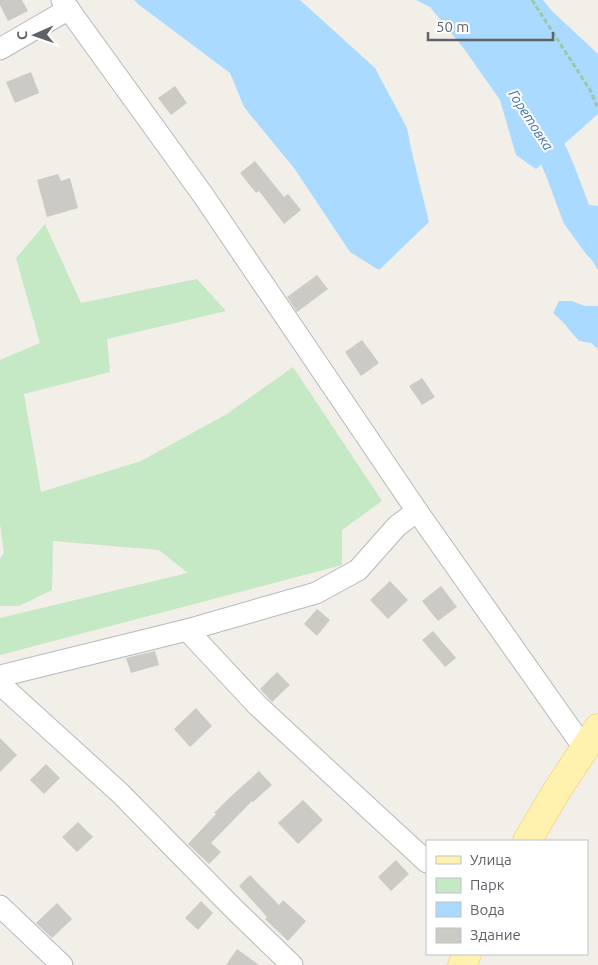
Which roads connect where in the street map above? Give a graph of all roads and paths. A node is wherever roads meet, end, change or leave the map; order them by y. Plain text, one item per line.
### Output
1 (532, 0) edge
2 (65, 5) edge
3 (0, 49) edge
4 (598, 108) edge
5 (417, 511) junction
6 (187, 630) junction
7 (0, 676) edge
8 (0, 684) edge
9 (591, 738) edge
10 (528, 840) edge
11 (426, 861) edge
12 (0, 906) edge
13 (62, 965) edge
14 (292, 965) edge

1 - 4 path
2 - 3 street
2 - 5 street
5 - 6 street
5 - 9 street
6 - 7 street
6 - 11 street
8 - 14 street
9 - 10 main road
12 - 13 street

